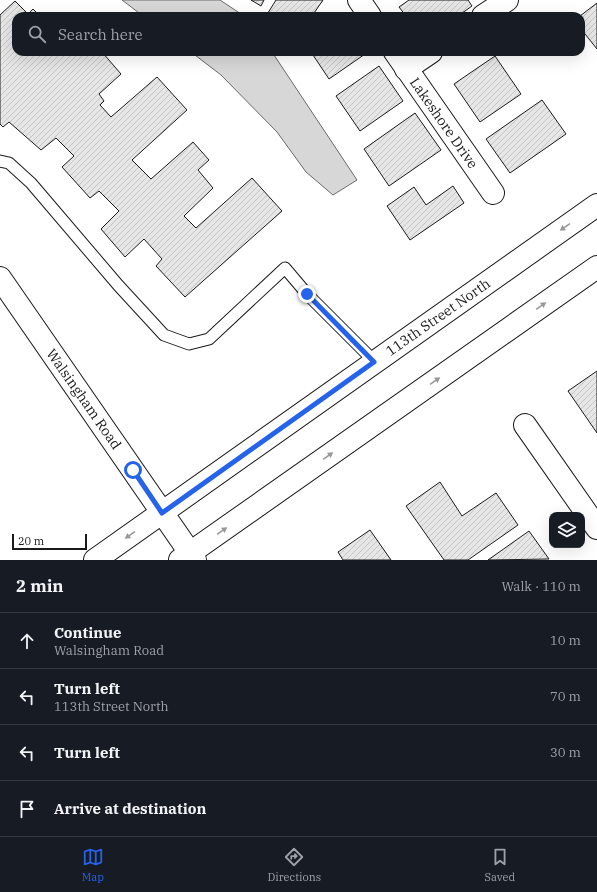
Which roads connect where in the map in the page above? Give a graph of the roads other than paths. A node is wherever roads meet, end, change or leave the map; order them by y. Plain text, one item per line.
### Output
1 (359, 0) edge
2 (507, 0) edge
3 (367, 12) edge
4 (489, 12) edge
5 (416, 56) edge
6 (400, 60) edge
7 (0, 161) edge
8 (494, 193) dead end
9 (597, 205) edge
10 (597, 267) edge
11 (0, 278) edge
12 (374, 362) junction
13 (525, 425) dead end
14 (162, 513) junction
15 (597, 528) edge
16 (188, 558) edge
17 (96, 560) edge

1 - 3 main road
2 - 4 main road
5 - 6 main road
6 - 8 main road, Lakeshore Drive
7 - 12 lane
9 -> 12 main road, 113th Street North
16 -> 10 main road
11 - 14 main road, Walsingham Road
12 - 14 main road, 113th Street North
13 - 15 main road
14 - 16 main road, Walsingham Road
14 -> 17 main road, 113th Street North

